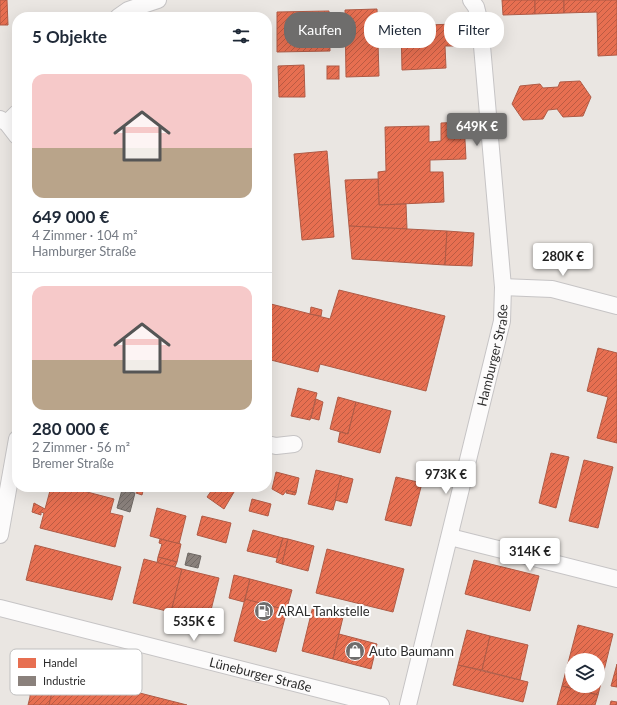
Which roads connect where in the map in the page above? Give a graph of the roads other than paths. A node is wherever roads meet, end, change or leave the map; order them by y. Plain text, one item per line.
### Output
1 (158, 0) edge
2 (471, 0) edge
3 (125, 12) edge
4 (503, 287) junction
5 (617, 306) edge
6 (294, 444) dead end
7 (272, 445) edge
8 (12, 467) edge
9 (0, 535) edge
10 (450, 537) junction
11 (617, 579) edge
12 (0, 608) edge
13 (381, 705) edge
14 (408, 705) edge

1 - 3 street
2 - 4 street, Hamburger Straße
4 - 5 street
4 - 10 street, Hamburger Straße
6 - 7 street
8 - 9 street
10 - 11 street
10 - 14 street, Hamburger Straße
12 - 13 street, Lüneburger Straße

